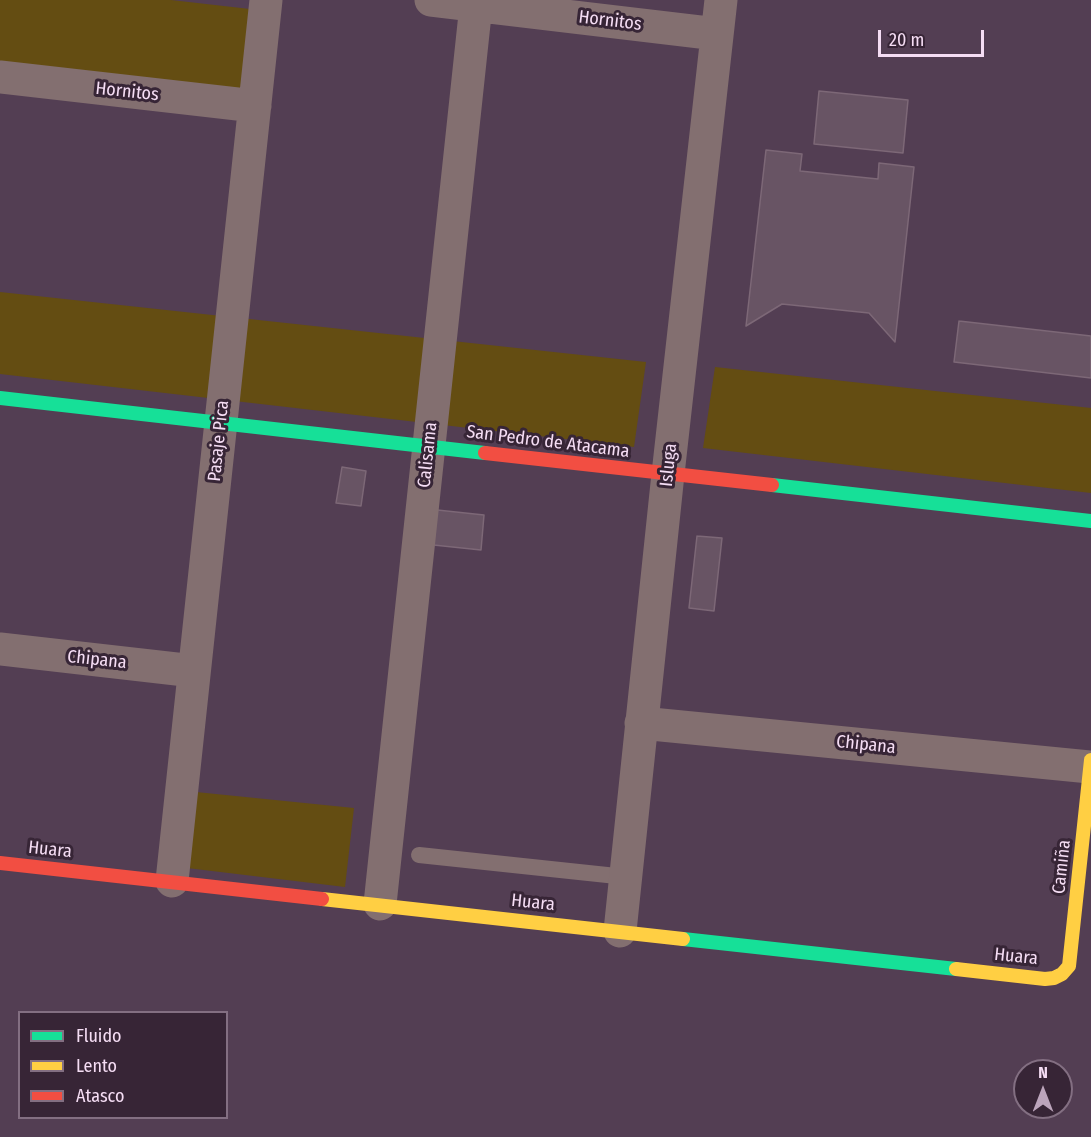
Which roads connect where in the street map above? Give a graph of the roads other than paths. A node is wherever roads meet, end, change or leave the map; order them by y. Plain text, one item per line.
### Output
1 (266, 0) edge
2 (431, 0) edge
3 (721, 0) edge
4 (476, 5) junction
5 (717, 34) junction
6 (0, 77) edge
7 (255, 106) junction
8 (0, 398) edge
9 (221, 423) junction
10 (429, 446) junction
11 (668, 474) junction
12 (1091, 521) edge
13 (0, 649) edge
14 (194, 671) junction
15 (641, 723) junction
16 (1091, 764) edge
17 (419, 855) dead end
18 (0, 863) edge
19 (626, 877) junction
20 (172, 881) junction
21 (380, 904) junction
22 (620, 931) junction
23 (1062, 974) joint

1 - 7 street, Pasaje Pica
2 - 4 street, Hornitos
3 - 5 street, Isluga
4 - 5 street, Hornitos
4 - 10 street, Calisama
5 - 11 street, Isluga
6 - 7 street, Hornitos
7 - 9 street, Pasaje Pica
8 - 9 street, San Pedro de Atacama
9 - 10 street, San Pedro de Atacama
9 - 14 street, Pasaje Pica
10 - 11 street, San Pedro de Atacama
10 - 21 street, Calisama
11 - 12 street, San Pedro de Atacama
11 - 15 street, Isluga
13 - 14 street, Chipana
14 - 20 street, Pasaje Pica
15 - 16 street, Chipana
15 - 19 street, Isluga
16 - 23 street, Camiña
17 - 19 lane
18 - 20 street, Huara
19 - 22 street, Isluga
20 - 21 street, Huara
21 - 22 street, Huara
22 - 23 street, Huara

